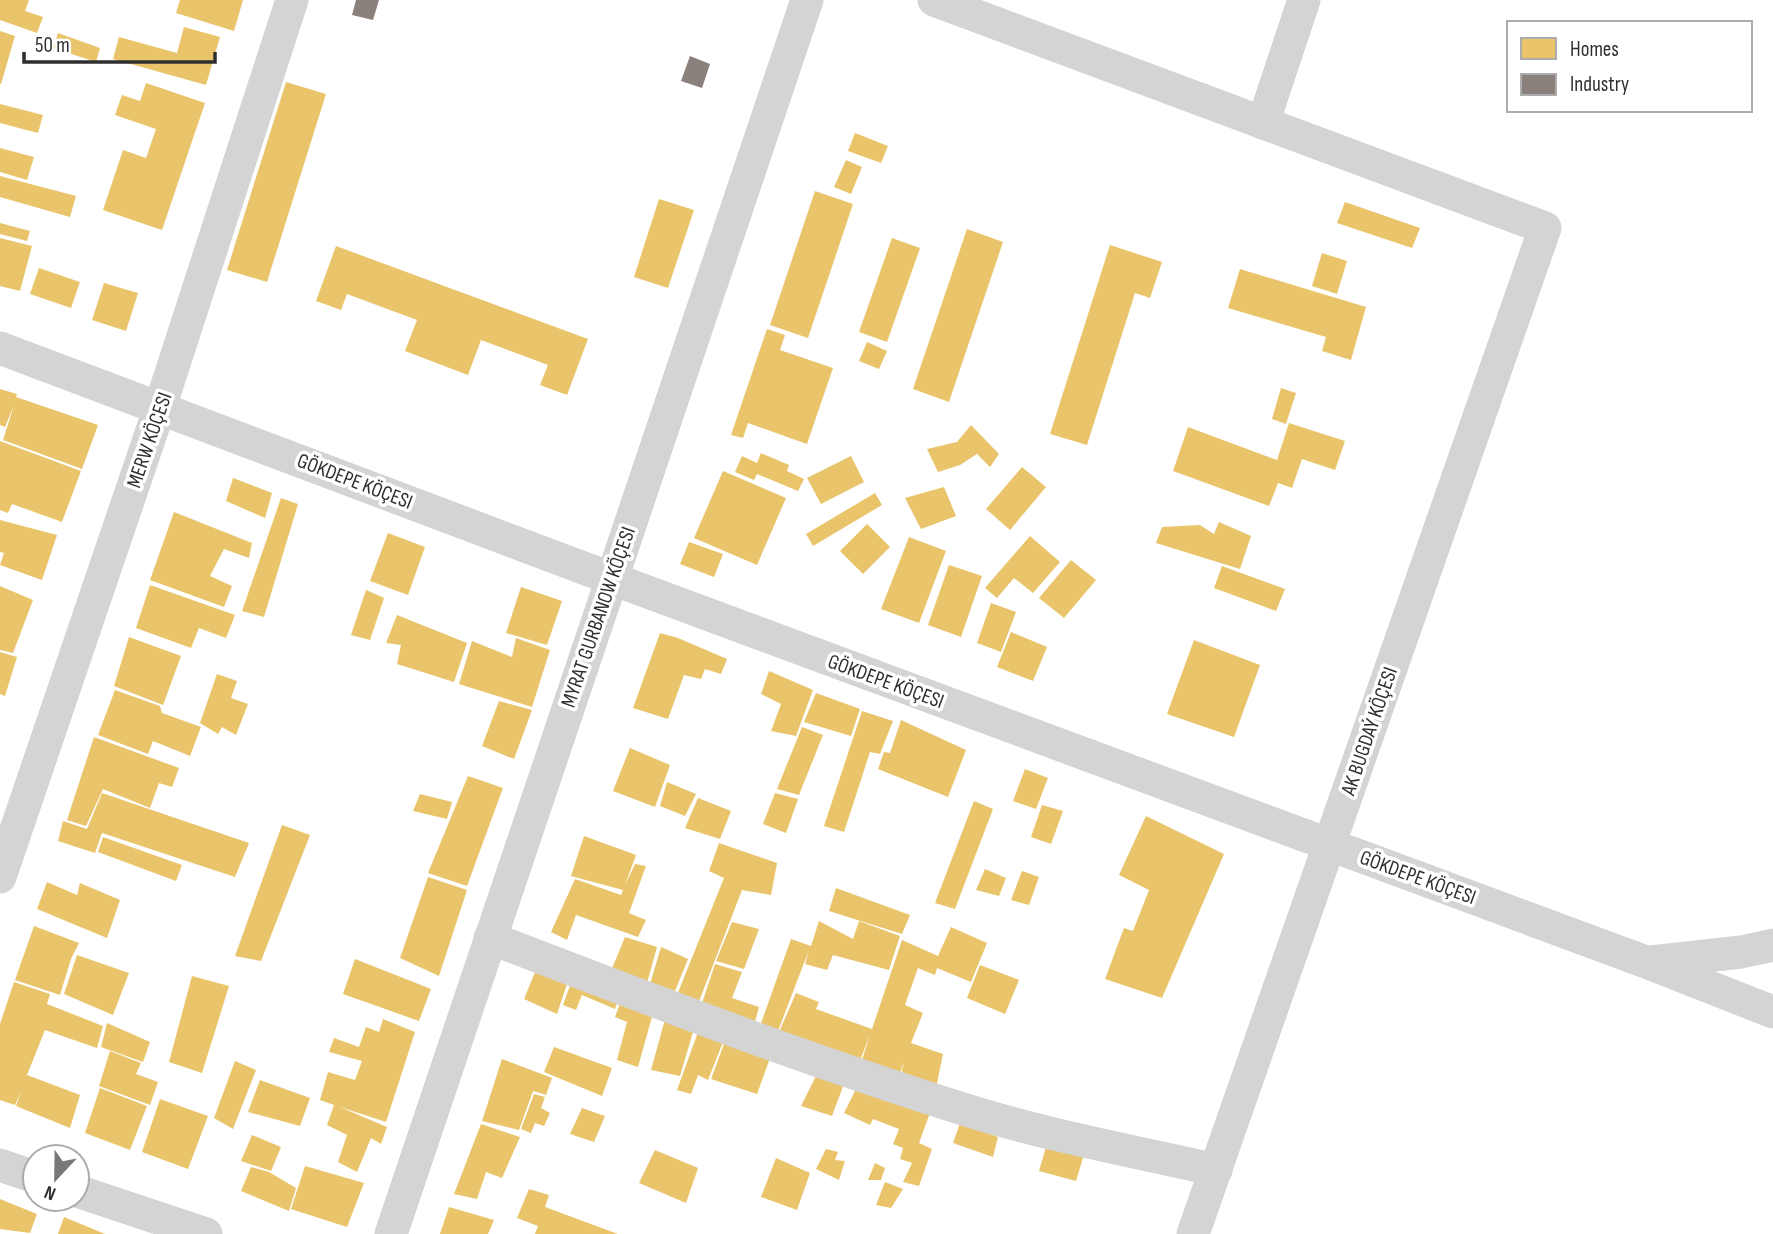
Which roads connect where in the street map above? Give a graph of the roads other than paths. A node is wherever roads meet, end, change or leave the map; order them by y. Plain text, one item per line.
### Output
1 (292, 0) edge
2 (807, 0) edge
3 (934, 0) edge
4 (1304, 0) edge
5 (1263, 123) junction
6 (0, 348) edge
7 (160, 407) junction
8 (610, 578) junction
9 (1329, 845) junction
10 (0, 877) edge
11 (490, 938) junction
12 (1773, 945) edge
13 (1646, 962) junction
14 (1773, 1012) edge
15 (0, 1165) edge
16 (1216, 1170) junction
17 (21, 1172) edge
18 (91, 1196) edge
19 (206, 1234) edge
20 (391, 1234) edge
21 (1193, 1234) edge

1 - 7 street, MERW KÖÇESI
2 - 8 street, MYRAT GURBANOW KÖÇESI
3 - 5 street
4 - 5 street
5 - 9 street, AK BUGDAÝ KÖÇESI
6 - 7 street, GÖKDEPE KÖÇESI
7 - 8 street, GÖKDEPE KÖÇESI
7 - 10 street, MERW KÖÇESI
8 - 9 street, GÖKDEPE KÖÇESI
8 - 11 street, MYRAT GURBANOW KÖÇESI
9 - 13 street, GÖKDEPE KÖÇESI
9 - 16 street, AK BUGDAÝ KÖÇESI
11 - 16 street
11 - 20 street, MYRAT GURBANOW KÖÇESI
12 - 13 street
13 - 14 street, GÖKDEPE KÖÇESI
15 - 17 street
16 - 21 street, AK BUGDAÝ KÖÇESI
18 - 19 street

